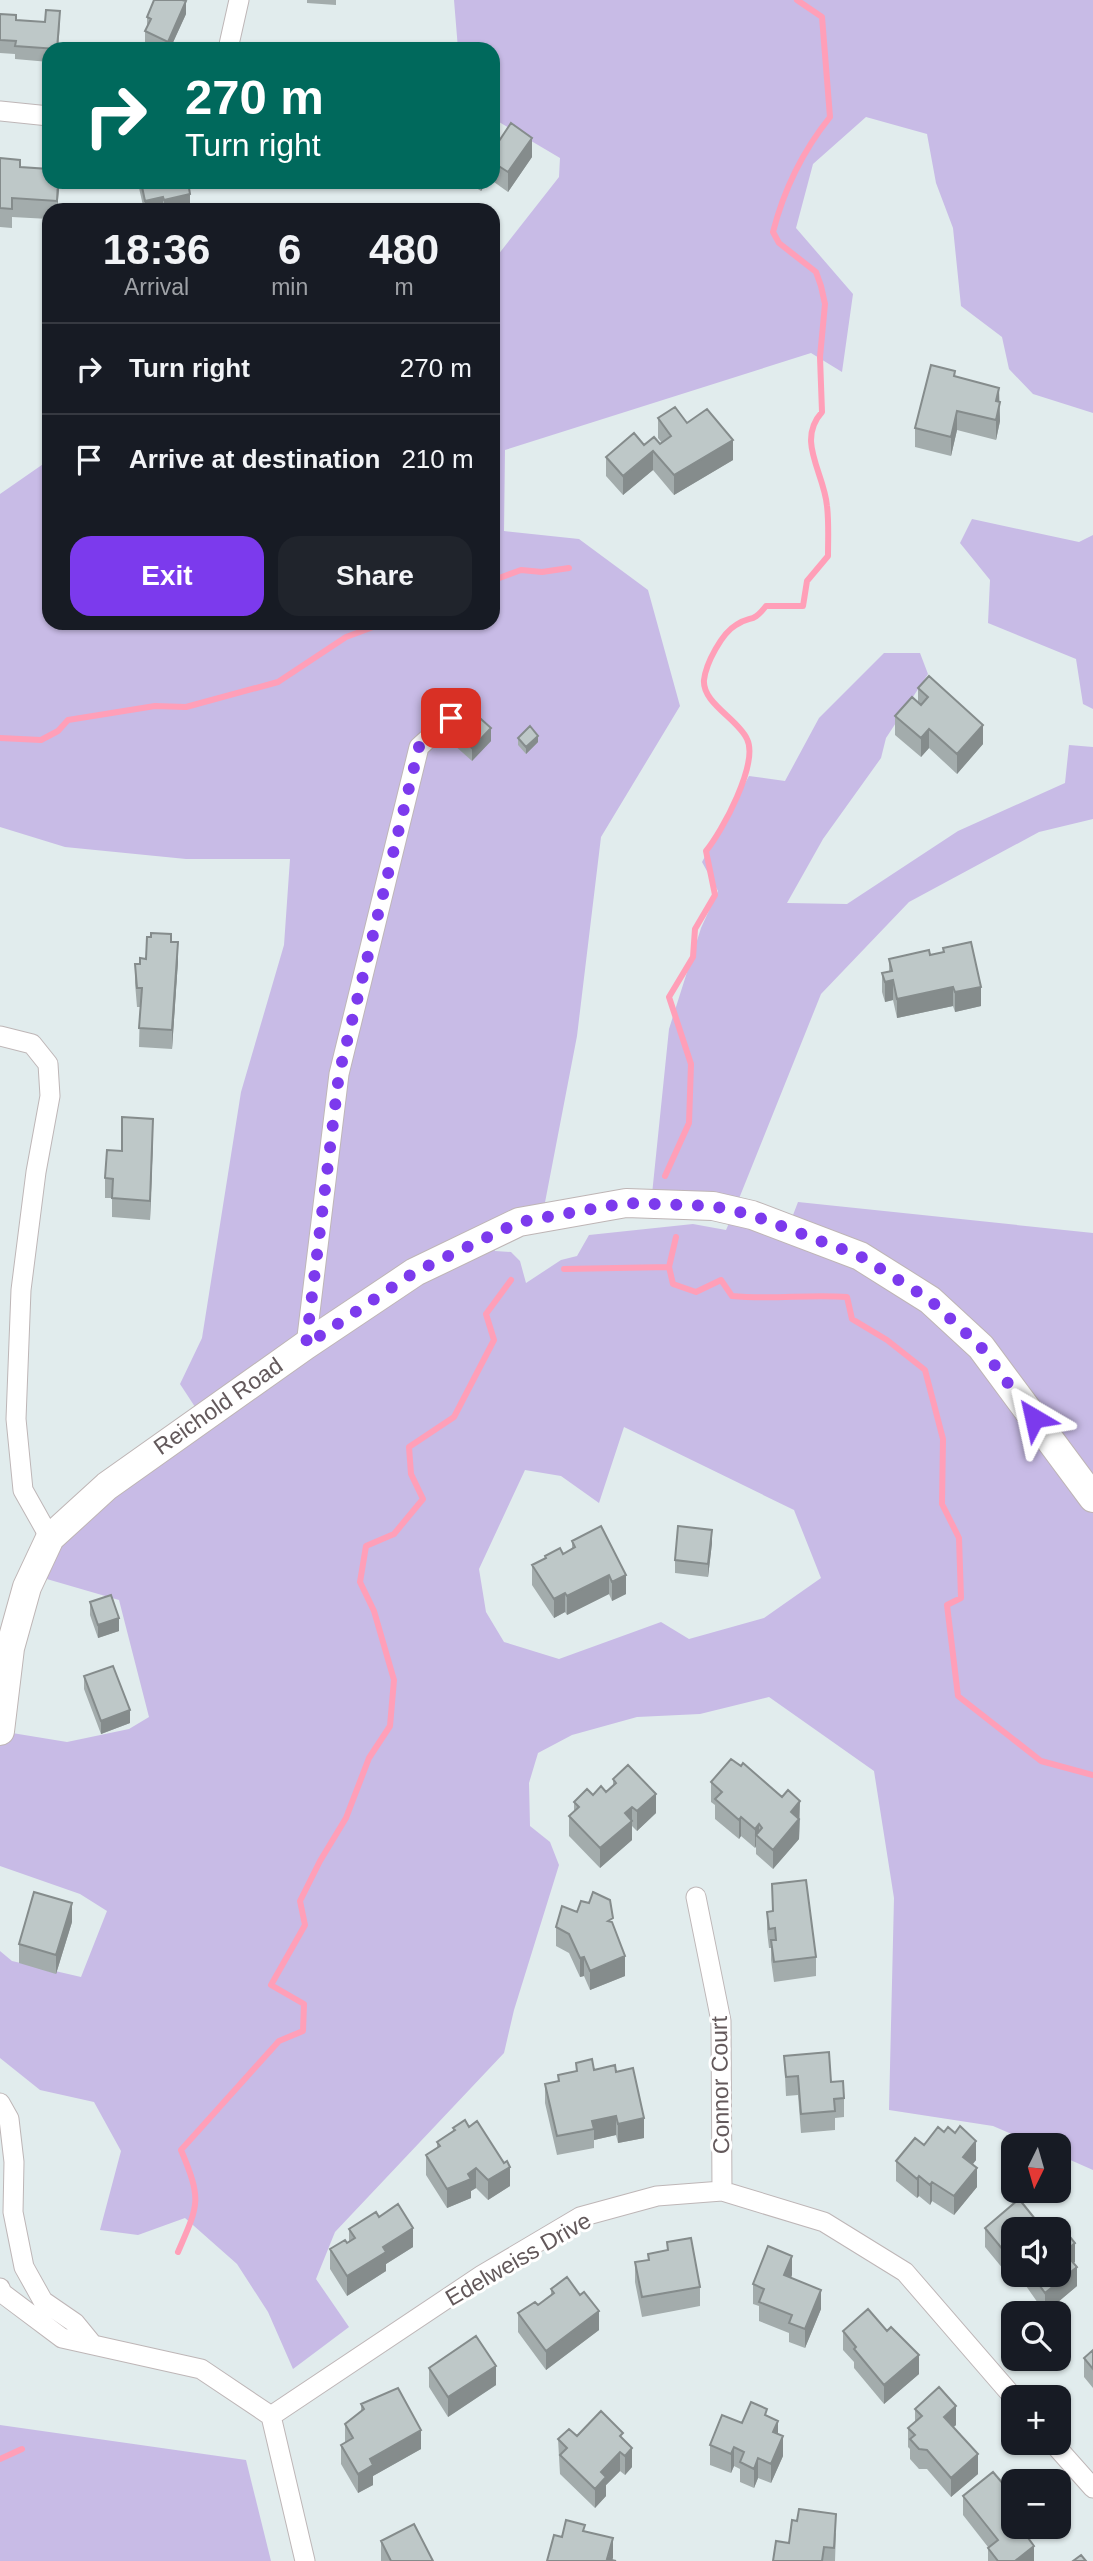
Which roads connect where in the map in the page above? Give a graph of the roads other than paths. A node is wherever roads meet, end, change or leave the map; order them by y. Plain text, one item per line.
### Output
1 (239, 0) edge
2 (230, 42) edge
3 (0, 111) edge
4 (42, 115) edge
5 (451, 718) edge
6 (0, 1036) edge
7 (306, 1345) junction
8 (1093, 1498) edge
9 (50, 1538) junction
10 (0, 1731) edge
11 (696, 1898) dead end
12 (0, 2103) edge
13 (722, 2191) junction
14 (0, 2288) edge
15 (93, 2344) junction
16 (1003, 2385) edge
17 (271, 2416) junction
18 (1064, 2455) edge
19 (1093, 2488) edge
20 (305, 2561) edge

1 - 2 street
3 - 4 street
5 - 7 street
6 - 9 street
7 - 8 street, Reichold Road
7 - 9 street, Reichold Road
9 - 10 street, Reichold Road
11 - 13 street, Connor Court
12 - 15 street
13 - 16 street, Edelweiss Drive
13 - 17 street, Edelweiss Drive
14 - 15 street
15 - 17 street
17 - 20 street
18 - 19 street

